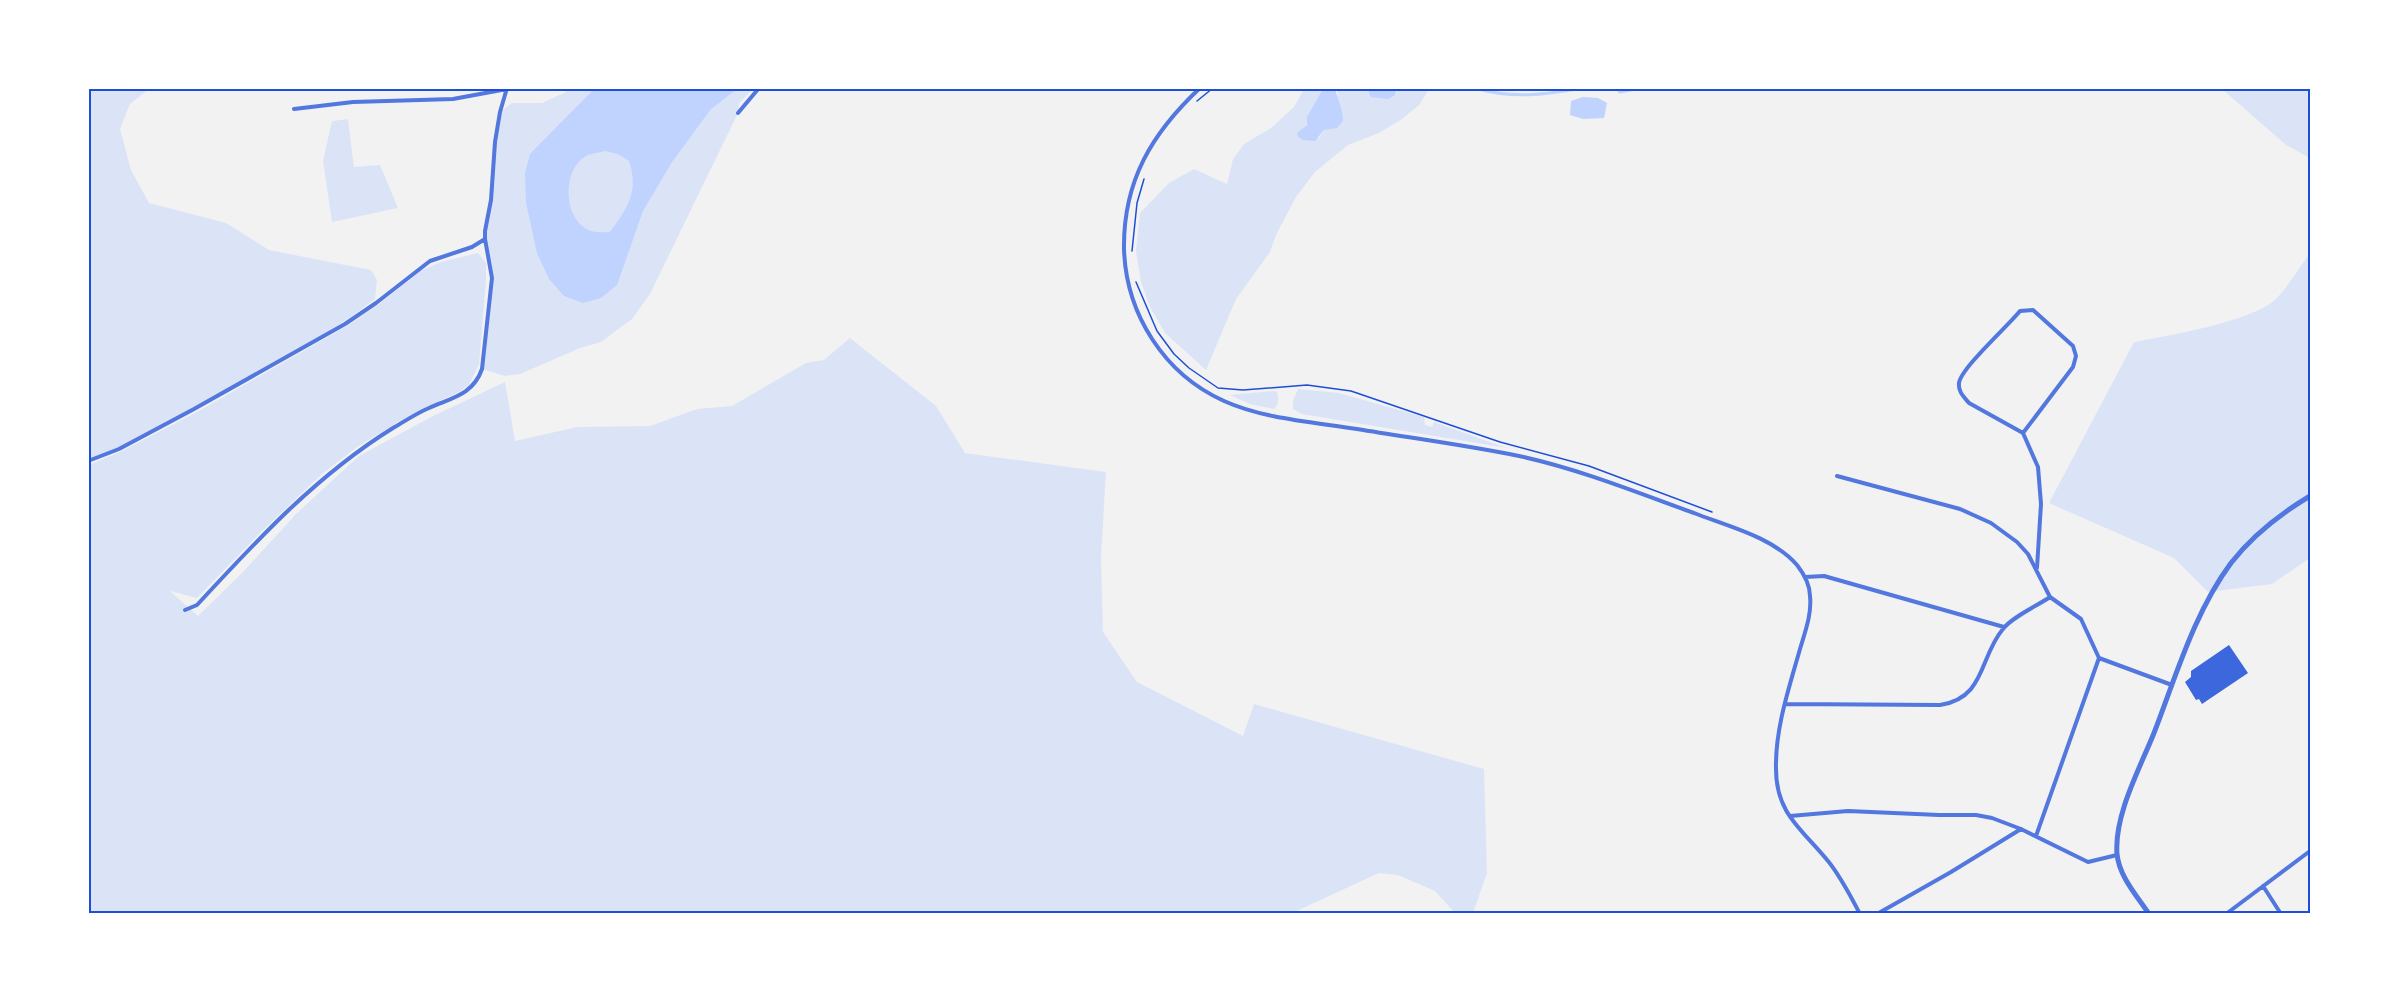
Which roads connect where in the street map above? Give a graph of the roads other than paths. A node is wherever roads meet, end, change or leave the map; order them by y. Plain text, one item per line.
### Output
1 (759, 88) edge
2 (1200, 88) edge
3 (507, 89) edge
4 (294, 109) dead end
5 (738, 113) dead end
6 (485, 239) junction
7 (2023, 433) junction
8 (88, 461) edge
9 (1837, 476) dead end
10 (2310, 496) edge
11 (2037, 568) junction
12 (1805, 577) junction
13 (2050, 597) junction
14 (185, 610) dead end
15 (2004, 627) junction
16 (2099, 658) junction
17 (2172, 685) junction
18 (1785, 704) junction
19 (1789, 816) junction
20 (2021, 829) junction
21 (2036, 836) junction
22 (2310, 851) edge
23 (2117, 855) junction
24 (2263, 886) junction
25 (1860, 914) edge
26 (1877, 914) edge
27 (2149, 914) edge
28 (2226, 914) edge
29 (2282, 914) edge

1 - 5 street
2 - 12 street
3 - 4 street
3 - 6 street
6 - 8 street
6 - 14 street
7 - 7 street
7 - 11 street
9 - 11 street
10 - 17 street
11 - 13 street
12 - 15 street
12 - 18 street
13 - 15 street
13 - 16 street
15 - 18 street
16 - 17 street
16 - 21 street
17 - 23 street
18 - 19 street
19 - 20 street
19 - 25 street
20 - 21 street
20 - 26 street
21 - 23 street
22 - 24 street
23 - 27 street
24 - 28 street
24 - 29 street

